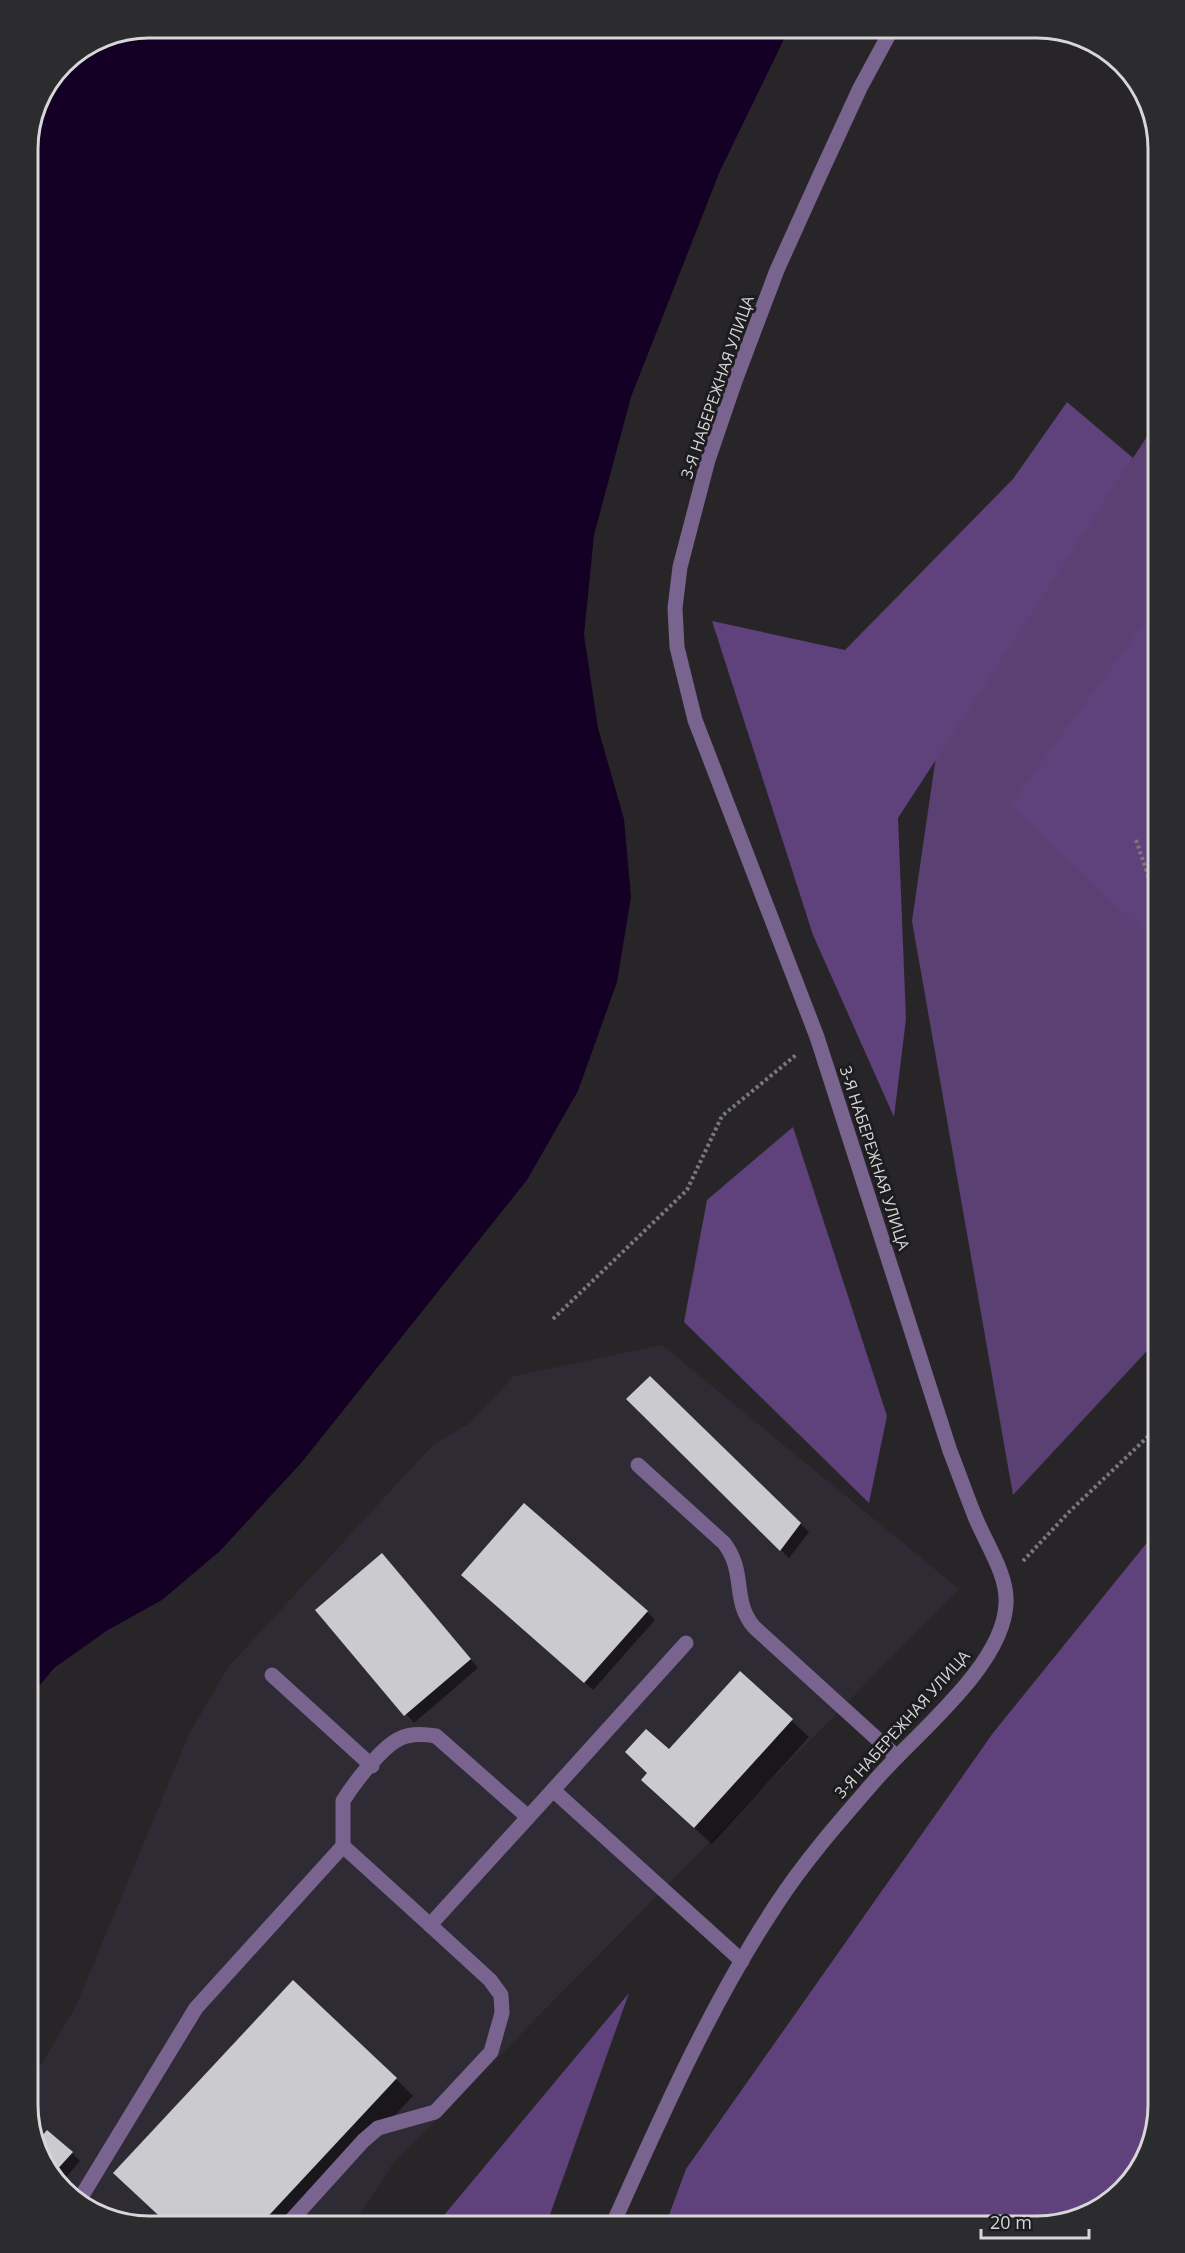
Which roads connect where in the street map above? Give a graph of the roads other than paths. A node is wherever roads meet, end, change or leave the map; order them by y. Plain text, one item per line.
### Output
1 (887, 38) edge
2 (638, 1465) dead end
3 (686, 1643) dead end
4 (272, 1675) dead end
5 (897, 1757) junction
6 (372, 1766) junction
7 (553, 1790) junction
8 (528, 1817) junction
9 (343, 1846) junction
10 (430, 1925) junction
11 (742, 1961) junction
12 (83, 2194) edge
13 (296, 2215) edge
14 (617, 2216) edge

1 - 5 street, 3-Я НАБЕРЕЖНАЯ УЛИЦА
2 - 5 street
3 - 7 street
4 - 6 street
5 - 11 street, 3-Я НАБЕРЕЖНАЯ УЛИЦА
6 - 8 street
6 - 9 street
7 - 8 street
7 - 11 street
8 - 10 street
9 - 10 street
9 - 12 street
10 - 13 street
11 - 14 street, 3-Я НАБЕРЕЖНАЯ УЛИЦА

